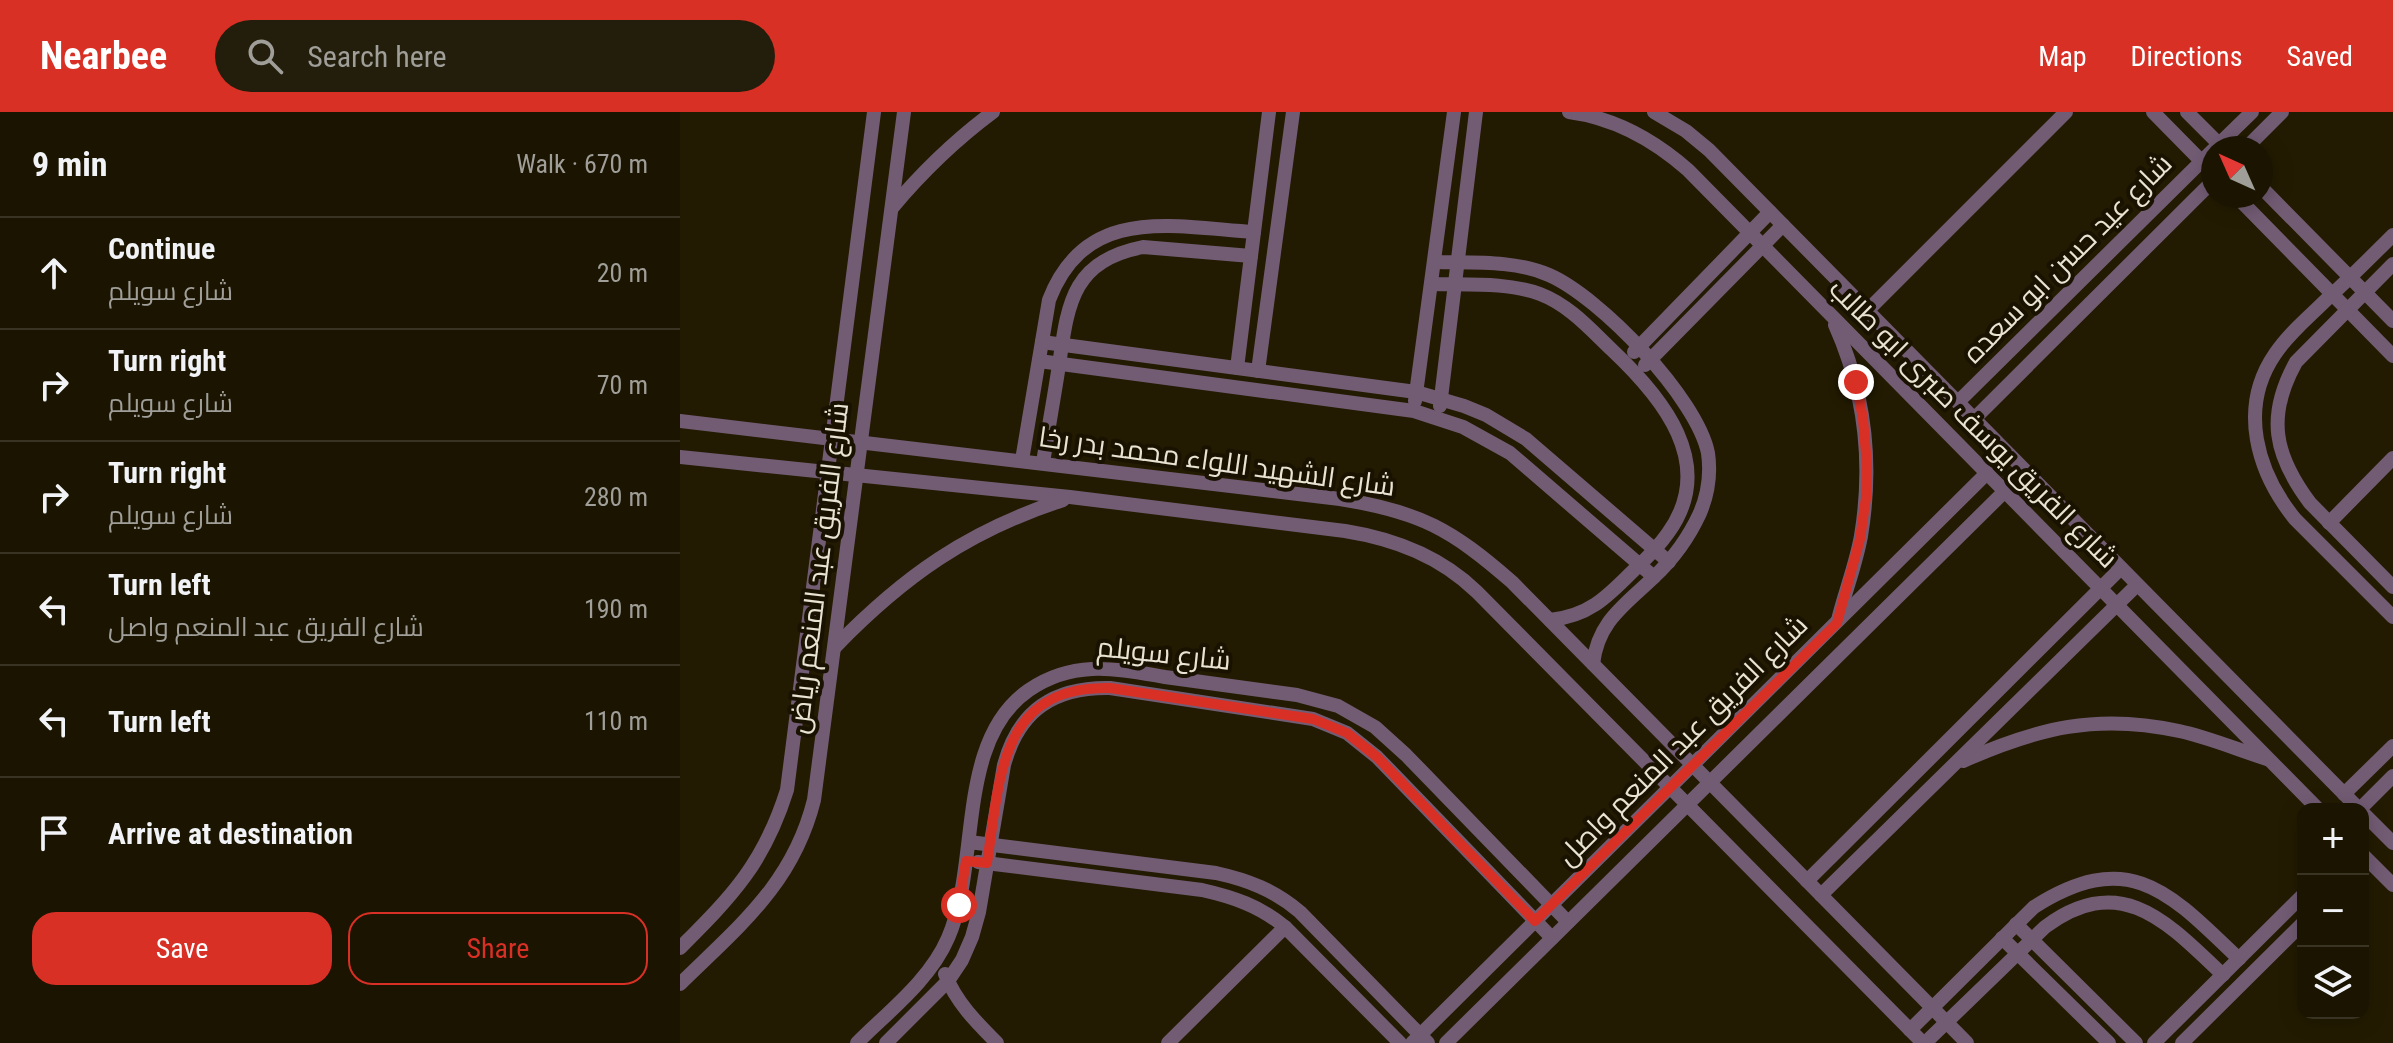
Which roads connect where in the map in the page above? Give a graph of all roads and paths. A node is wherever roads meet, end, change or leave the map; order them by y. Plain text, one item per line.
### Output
1 (874, 112) edge
2 (904, 112) edge
3 (993, 112) edge
4 (1269, 112) edge
5 (1293, 112) edge
6 (1454, 112) edge
7 (1476, 112) edge
8 (1569, 112) edge
9 (1654, 112) edge
10 (2066, 112) edge
11 (2153, 112) edge
12 (2187, 112) edge
13 (2252, 112) edge
14 (2282, 112) edge
15 (2207, 136) edge
16 (2229, 136) edge
17 (2258, 136) edge
18 (2201, 160) edge
19 (2201, 162) edge
20 (2201, 193) edge
21 (2273, 199) edge
22 (892, 208) junction
23 (2248, 208) edge
24 (1770, 212) junction
25 (1783, 225) junction
26 (1254, 232) junction
27 (1750, 232) junction
28 (2393, 235) edge
29 (1763, 246) junction
30 (1251, 256) junction
31 (1435, 262) junction
32 (1458, 263) junction
33 (2393, 264) edge
34 (1526, 268) junction
35 (2350, 277) junction
36 (1432, 284) junction
37 (1456, 285) junction
38 (1521, 289) junction
39 (2364, 292) junction
40 (2332, 294) junction
41 (1587, 299) junction
42 (2347, 309) junction
43 (1867, 311) junction
44 (1830, 313) junction
45 (1574, 314) junction
46 (2393, 321) edge
47 (1042, 342) junction
48 (1062, 345) junction
49 (1638, 348) junction
50 (2393, 356) edge
51 (1650, 360) junction
52 (1039, 361) junction
53 (1625, 362) junction
54 (1059, 363) junction
55 (1237, 368) junction
56 (1258, 371) junction
57 (1636, 374) junction
58 (1416, 392) junction
59 (1442, 398) junction
60 (1958, 402) junction
61 (1414, 411) junction
62 (1438, 418) junction
63 (1974, 419) junction
64 (680, 421) edge
65 (832, 438) junction
66 (861, 441) junction
67 (680, 457) edge
68 (2393, 458) edge
69 (1022, 460) junction
70 (1043, 463) junction
71 (828, 471) junction
72 (1987, 473) junction
73 (857, 474) junction
74 (2005, 491) junction
75 (1070, 497) junction
76 (2329, 523) junction
77 (1654, 549) junction
78 (1669, 562) junction
79 (1640, 565) junction
80 (2121, 568) junction
81 (2379, 573) junction
82 (1654, 577) junction
83 (2137, 585) junction
84 (2364, 587) junction
85 (2393, 587) edge
86 (2101, 589) junction
87 (2117, 605) junction
88 (2389, 606) edge
89 (1550, 620) junction
90 (1837, 623) junction
91 (834, 647) junction
92 (1593, 664) junction
93 (2393, 746) edge
94 (2269, 759) junction
95 (1693, 765) junction
96 (1952, 766) junction
97 (2393, 776) edge
98 (1710, 783) junction
99 (1671, 788) junction
100 (2344, 794) junction
101 (2312, 803) edge
102 (2354, 803) edge
103 (2368, 803) edge
104 (1687, 805) junction
105 (2369, 818) edge
106 (969, 842) junction
107 (2393, 843) edge
108 (990, 845) junction
109 (966, 861) junction
110 (987, 863) junction
111 (2369, 863) edge
112 (1807, 881) junction
113 (2393, 885) edge
114 (1821, 895) junction
115 (2297, 901) edge
116 (1552, 905) junction
117 (1535, 921) junction
118 (1568, 922) junction
119 (2016, 924) junction
120 (1285, 927) junction
121 (2297, 929) edge
122 (1552, 938) junction
123 (2002, 938) junction
124 (2032, 940) junction
125 (680, 948) edge
126 (2018, 953) junction
127 (939, 956) junction
128 (2239, 959) junction
129 (2223, 975) junction
130 (948, 981) junction
131 (680, 984) edge
132 (1932, 1007) junction
133 (1947, 1022) junction
134 (1910, 1030) junction
135 (1420, 1040) edge
136 (857, 1043) edge
137 (886, 1043) edge
138 (997, 1043) edge
139 (1168, 1043) edge
140 (1400, 1043) edge
141 (1446, 1043) edge
142 (1924, 1043) edge
143 (1967, 1043) edge
144 (2109, 1043) edge
145 (2136, 1043) edge
146 (2154, 1043) edge
147 (2182, 1043) edge

1 - 65 street, شارع الفريق عبد المنعم رياض
2 - 22 street, شارع الفريق عبد المنعم رياض
3 - 22 street
4 - 26 street
5 - 56 street
6 - 31 street
7 - 32 street
8 - 27 street, شارع الفريق يوسف صبرى ابو طالب
9 - 24 street, شارع الفريق يوسف صبرى ابو طالب
10 - 43 street
11 - 18 street
12 - 15 street
13 - 16 street, شارع عيد حسن ابو سعده
14 - 17 street
19 - 60 street, شارع عيد حسن ابو سعده
20 - 63 street, شارع عيد حسن ابو سعده
21 - 35 street
22 - 66 street, شارع الفريق عبد المنعم رياض
23 - 40 street
24 - 25 street, شارع الفريق يوسف صبرى ابو طالب
24 - 27 street
25 - 29 street
25 - 43 street, شارع الفريق يوسف صبرى ابو طالب
26 - 30 street
26 - 47 street
27 - 29 street, شارع الفريق يوسف صبرى ابو طالب
27 - 49 street
28 - 35 street
29 - 44 street, شارع الفريق يوسف صبرى ابو طالب
29 - 51 street
30 - 48 street
30 - 55 street
31 - 32 street
31 - 36 street
32 - 34 street
32 - 37 street
33 - 39 street
34 - 38 street
34 - 41 street
35 - 39 street
35 - 40 street
36 - 37 street
36 - 58 street
37 - 38 street
37 - 59 street
38 - 45 street
39 - 42 street
39 - 46 street
40 - 42 street
40 - 84 street
41 - 45 street
41 - 49 street
42 - 50 street
42 - 76 street
43 - 60 street, شارع الفريق يوسف صبرى ابو طالب
44 - 72 street, شارع الفريق يوسف صبرى ابو طالب
44 - 90 street
45 - 53 street
47 - 48 street
47 - 52 street
48 - 54 street
48 - 55 street
49 - 51 street
49 - 53 street
51 - 57 street
51 - 78 street
52 - 54 street
52 - 69 street
53 - 57 street
54 - 61 street
54 - 70 street
55 - 56 street
56 - 58 street
57 - 77 street
58 - 59 street
58 - 61 street
59 - 62 street
59 - 77 street
60 - 63 street, شارع الفريق يوسف صبرى ابو طالب
61 - 62 street
62 - 79 street
63 - 80 street, شارع الفريق يوسف صبرى ابو طالب
64 - 65 street, شارع الشهيد اللواء محمد بدر رخا
65 - 66 street, شارع الشهيد اللواء محمد بدر رخا
65 - 71 street, شارع الفريق عبد المنعم رياض
66 - 69 street, شارع الشهيد اللواء محمد بدر رخا
66 - 73 street, شارع الفريق عبد المنعم رياض
67 - 71 street, شارع الشهيد اللواء محمد بدر رخا
68 - 76 street
69 - 70 street, شارع الشهيد اللواء محمد بدر رخا
70 - 89 street, شارع الشهيد اللواء محمد بدر رخا
71 - 73 street, شارع الشهيد اللواء محمد بدر رخا
71 - 125 street, شارع الفريق عبد المنعم رياض
72 - 74 street, شارع الفريق يوسف صبرى ابو طالب
72 - 90 street, شارع الفريق عبد المنعم واصل
73 - 75 street, شارع الشهيد اللواء محمد بدر رخا
73 - 91 street, شارع الفريق عبد المنعم رياض
74 - 86 street, شارع الفريق يوسف صبرى ابو طالب
74 - 98 street, شارع الفريق عبد المنعم واصل
75 - 91 street
75 - 99 street, شارع الشهيد اللواء محمد بدر رخا
76 - 81 street
77 - 78 street
77 - 79 street
78 - 82 street
79 - 82 street
79 - 89 street
80 - 83 street, شارع الفريق يوسف صبرى ابو طالب
80 - 86 street
81 - 84 street
81 - 85 street
82 - 92 street
83 - 87 street
83 - 100 street, شارع الفريق يوسف صبرى ابو طالب
84 - 88 street
86 - 87 street, شارع الفريق يوسف صبرى ابو طالب
86 - 112 street
87 - 94 street, شارع الفريق يوسف صبرى ابو طالب
87 - 96 street
89 - 92 street, شارع الشهيد اللواء محمد بدر رخا
90 - 95 street, شارع الفريق عبد المنعم واصل
91 - 131 street, شارع الفريق عبد المنعم رياض
92 - 95 street, شارع الشهيد اللواء محمد بدر رخا
93 - 100 street
94 - 96 street
94 - 101 street, شارع الفريق يوسف صبرى ابو طالب
95 - 98 street, شارع الشهيد اللواء محمد بدر رخا
95 - 99 street, شارع الفريق عبد المنعم واصل
96 - 114 street
97 - 103 street
98 - 104 street, شارع الفريق عبد المنعم واصل
98 - 112 street, شارع الشهيد اللواء محمد بدر رخا
99 - 104 street, شارع الشهيد اللواء محمد بدر رخا
99 - 116 street, شارع الفريق عبد المنعم واصل
100 - 102 street, شارع الفريق يوسف صبرى ابو طالب
104 - 118 street, شارع الفريق عبد المنعم واصل
104 - 134 street, شارع الشهيد اللواء محمد بدر رخا
105 - 107 street, شارع الفريق يوسف صبرى ابو طالب
106 - 108 street
106 - 109 street, شارع سويلم
106 - 116 street, شارع سويلم
108 - 110 street, شارع سويلم
108 - 117 street, شارع سويلم
108 - 135 street
109 - 110 street
109 - 127 street, شارع سويلم
110 - 120 street
110 - 130 street, شارع سويلم
111 - 113 street
112 - 114 street, شارع الشهيد اللواء محمد بدر رخا
114 - 132 street, شارع الشهيد اللواء محمد بدر رخا
115 - 128 street
116 - 117 street, شارع الفريق عبد المنعم واصل
116 - 118 street, شارع سويلم
117 - 122 street, شارع سويلم
117 - 135 street, شارع الفريق عبد المنعم واصل
118 - 122 street, شارع الفريق عبد المنعم واصل
119 - 123 street
119 - 124 street
119 - 128 street
120 - 139 street
120 - 140 street
121 - 147 street
122 - 141 street, شارع الفريق عبد المنعم واصل
123 - 126 street
123 - 132 street
124 - 126 street
124 - 129 street
124 - 145 street
126 - 133 street
126 - 144 street
127 - 130 street
127 - 136 street, شارع سويلم
128 - 129 street
129 - 146 street
130 - 137 street, شارع سويلم
130 - 138 street
132 - 133 street, شارع الشهيد اللواء محمد بدر رخا
132 - 134 street
133 - 142 street
133 - 143 street, شارع الشهيد اللواء محمد بدر رخا
134 - 142 street, شارع الشهيد اللواء محمد بدر رخا

